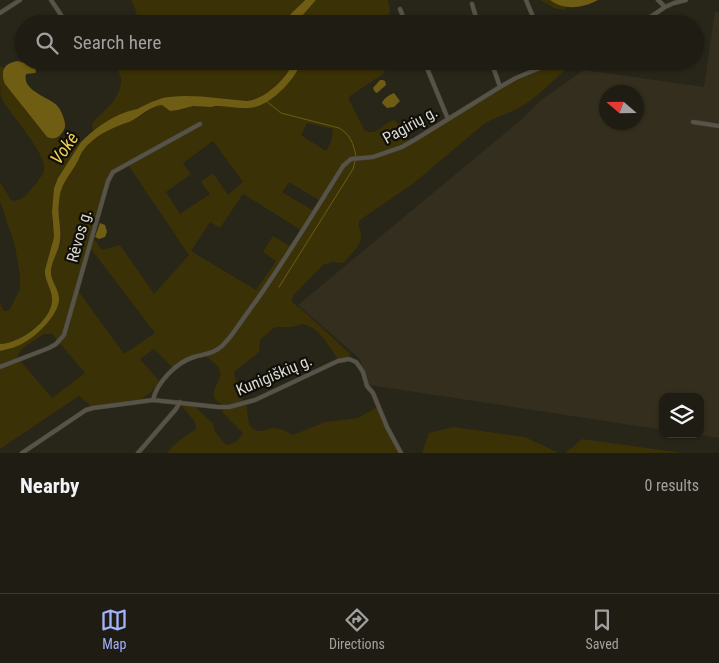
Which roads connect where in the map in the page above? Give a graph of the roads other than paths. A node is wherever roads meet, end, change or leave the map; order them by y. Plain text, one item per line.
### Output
1 (20, 0) edge
2 (52, 0) edge
3 (526, 0) edge
4 (658, 0) edge
5 (686, 0) edge
6 (472, 4) dead end
7 (665, 7) junction
8 (400, 10) dead end
9 (0, 13) edge
10 (61, 15) edge
11 (402, 15) edge
12 (475, 15) edge
13 (532, 15) edge
14 (653, 15) edge
15 (428, 70) edge
16 (494, 70) edge
17 (536, 70) edge
18 (500, 87) junction
19 (448, 118) junction
20 (693, 122) dead end
21 (200, 124) dead end
22 (719, 126) edge
23 (0, 367) edge
24 (153, 400) junction
25 (180, 402) junction
26 (22, 453) edge
27 (138, 453) edge
28 (401, 453) edge

1 - 9 street
2 - 10 street
3 - 13 street
4 - 7 street
5 - 7 street
6 - 12 street
7 - 14 street
8 - 11 street
15 - 19 street
16 - 18 street
17 - 18 street, Pagirių g.
18 - 19 street, Pagirių g.
19 - 24 street, Pagirių g.
20 - 22 street
21 - 23 street, Rėvos g.
24 - 25 street, Kunigiškių g.
24 - 26 street, Kunigiškių g.
25 - 27 street
25 - 28 street, Kunigiškių g.

